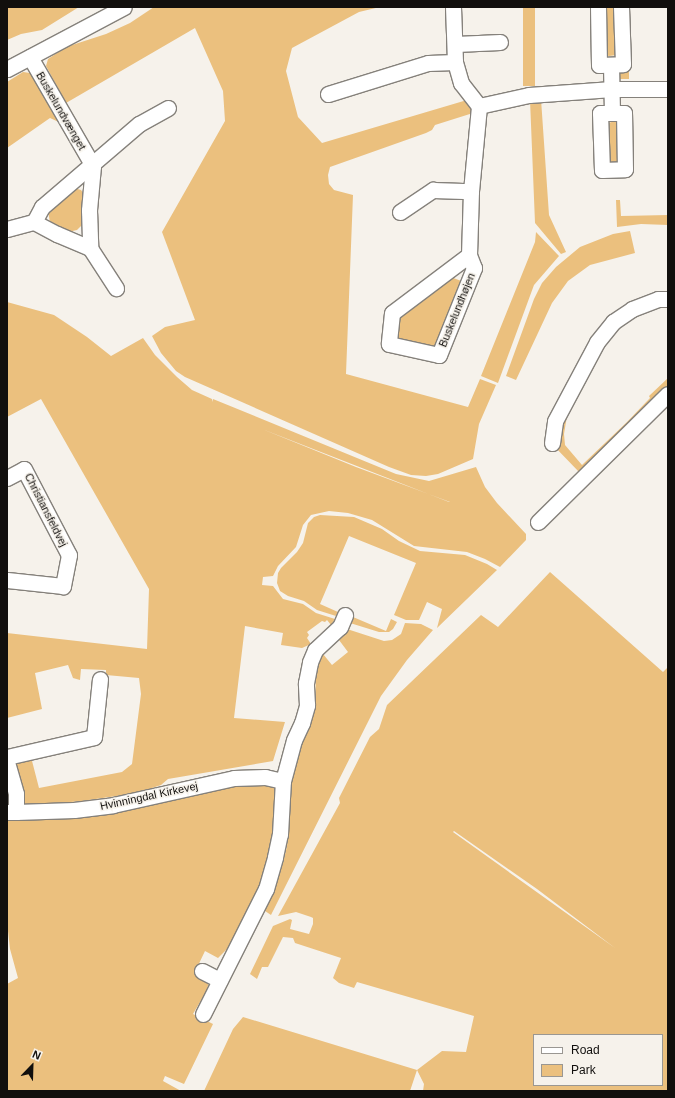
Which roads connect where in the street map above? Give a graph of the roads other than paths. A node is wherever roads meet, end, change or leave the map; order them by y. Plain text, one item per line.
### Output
1 (124, 7) edge
2 (453, 7) edge
3 (598, 7) edge
4 (621, 7) edge
5 (500, 42) dead end
6 (456, 44) junction
7 (30, 56) junction
8 (455, 62) junction
9 (611, 65) junction
10 (7, 69) edge
11 (668, 89) edge
12 (612, 90) junction
13 (328, 94) dead end
14 (479, 106) junction
15 (168, 108) dead end
16 (612, 113) dead end
17 (92, 166) junction
18 (471, 191) junction
19 (400, 212) dead end
20 (34, 222) junction
21 (7, 229) edge
22 (90, 248) junction
23 (469, 255) junction
24 (116, 288) dead end
25 (668, 299) edge
26 (668, 394) edge
27 (552, 442) dead end
28 (7, 478) edge
29 (538, 522) dead end
30 (7, 580) edge
31 (345, 615) dead end
32 (100, 679) dead end
33 (7, 757) edge
34 (7, 762) edge
35 (283, 781) junction
36 (11, 812) edge
37 (202, 970) dead end
38 (220, 980) junction
39 (203, 1014) dead end

1 - 7 street
2 - 6 street
3 - 9 street
4 - 9 street
5 - 6 street
6 - 8 street
7 - 10 street
7 - 17 street, Buskelundvænget
8 - 13 street
8 - 14 street
9 - 12 street
11 - 12 street
12 - 14 street
12 - 16 street
14 - 18 street, Buskelundhøjen
15 - 17 street
17 - 20 street
17 - 22 street
18 - 19 street
18 - 23 street, Buskelundhøjen
20 - 21 street
20 - 22 street
22 - 24 street
23 - 23 street, Buskelundhøjen
25 - 27 street
26 - 29 street
28 - 30 street, Christiansfeldvej
31 - 35 street
32 - 33 street
34 - 36 street
35 - 36 street, Hvinningdal Kirkevej
35 - 38 street
37 - 38 street
38 - 39 street

